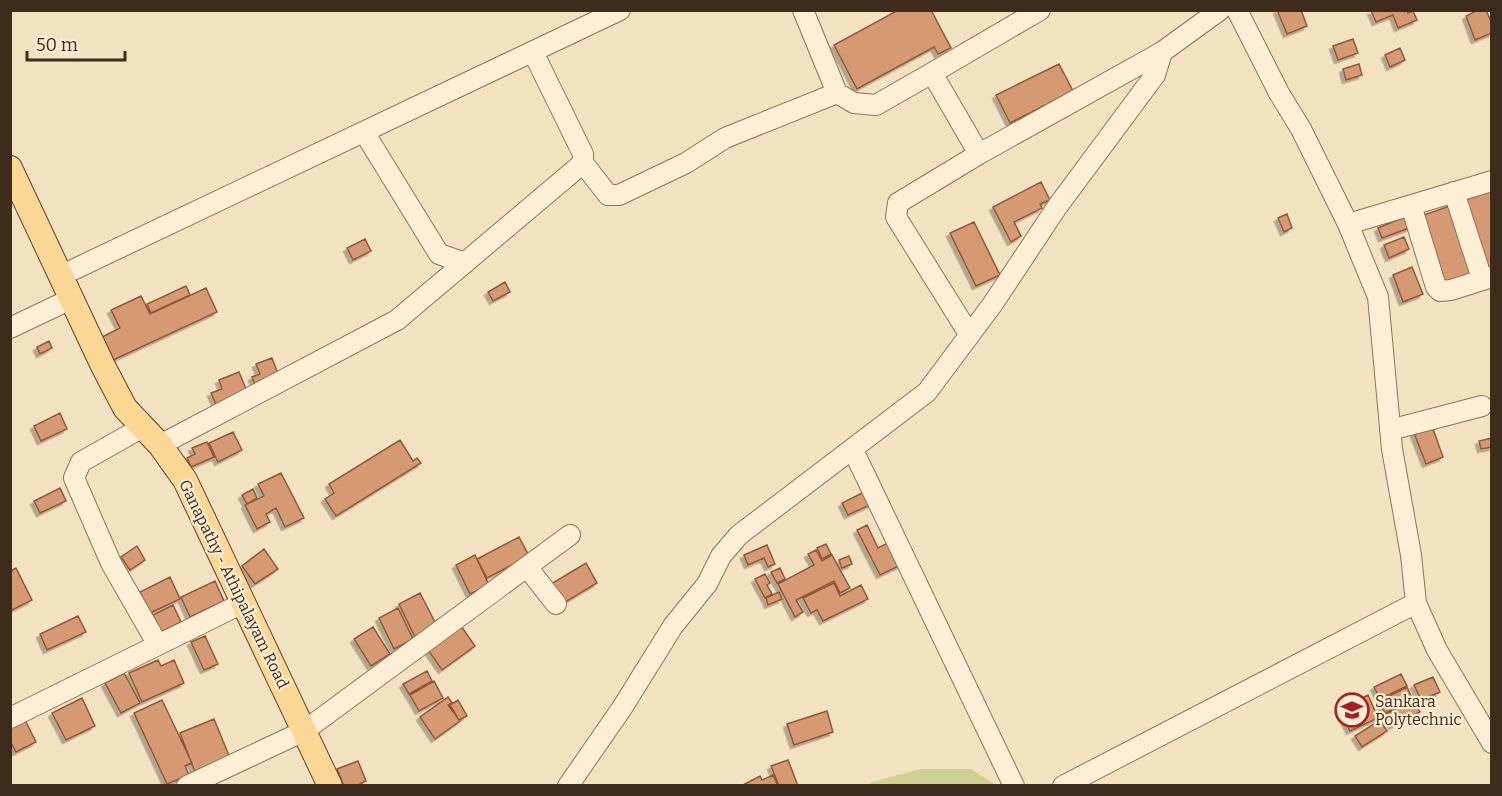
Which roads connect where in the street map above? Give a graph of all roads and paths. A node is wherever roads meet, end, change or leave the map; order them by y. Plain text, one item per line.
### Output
1 (620, 10) edge
2 (803, 10) edge
3 (1040, 10) edge
4 (1220, 10) edge
5 (1237, 10) edge
6 (533, 52) junction
7 (1162, 52) junction
8 (932, 74) junction
9 (837, 93) junction
10 (364, 132) junction
11 (979, 154) junction
12 (583, 163) junction
13 (10, 168) edge
14 (1491, 182) edge
15 (1454, 192) junction
16 (1411, 205) junction
17 (1348, 224) junction
18 (465, 263) junction
19 (60, 276) junction
20 (1487, 278) edge
21 (71, 299) junction
22 (10, 328) edge
23 (969, 334) junction
24 (1482, 406) dead end
25 (143, 427) junction
26 (1390, 430) junction
27 (160, 445) junction
28 (853, 450) junction
29 (570, 535) dead end
30 (527, 567) junction
31 (243, 603) junction
32 (1416, 603) junction
33 (556, 604) dead end
34 (158, 645) junction
35 (10, 718) edge
36 (304, 731) junction
37 (1491, 743) edge
38 (187, 786) edge
39 (330, 786) edge
40 (568, 786) edge
41 (1014, 786) edge
42 (1063, 786) edge

1 - 6 street
2 - 9 street
3 - 8 street
4 - 7 street
5 - 17 street
6 - 10 street
6 - 12 street
7 - 11 street
7 - 23 street
8 - 9 street
8 - 11 street
9 - 12 street
10 - 18 street
10 - 19 street
11 - 23 street
12 - 18 street
13 - 19 main road, Ganapathy - Athipalayam Road
14 - 15 street
15 - 16 street
15 - 20 street
16 - 17 street
16 - 20 street
17 - 26 street
18 - 27 street
19 - 21 main road, Ganapathy - Athipalayam Road
21 - 22 street
21 - 25 main road, Ganapathy - Athipalayam Road
23 - 28 street
24 - 26 street
25 - 27 main road, Ganapathy - Athipalayam Road
25 - 34 street
26 - 32 street
27 - 31 main road, Ganapathy - Athipalayam Road
28 - 40 street
28 - 41 street
29 - 30 street
30 - 33 street
30 - 36 street
31 - 34 street
31 - 36 main road, Ganapathy - Athipalayam Road
32 - 37 street
32 - 42 street
34 - 35 street
36 - 38 street
36 - 39 main road, Ganapathy - Athipalayam Road

